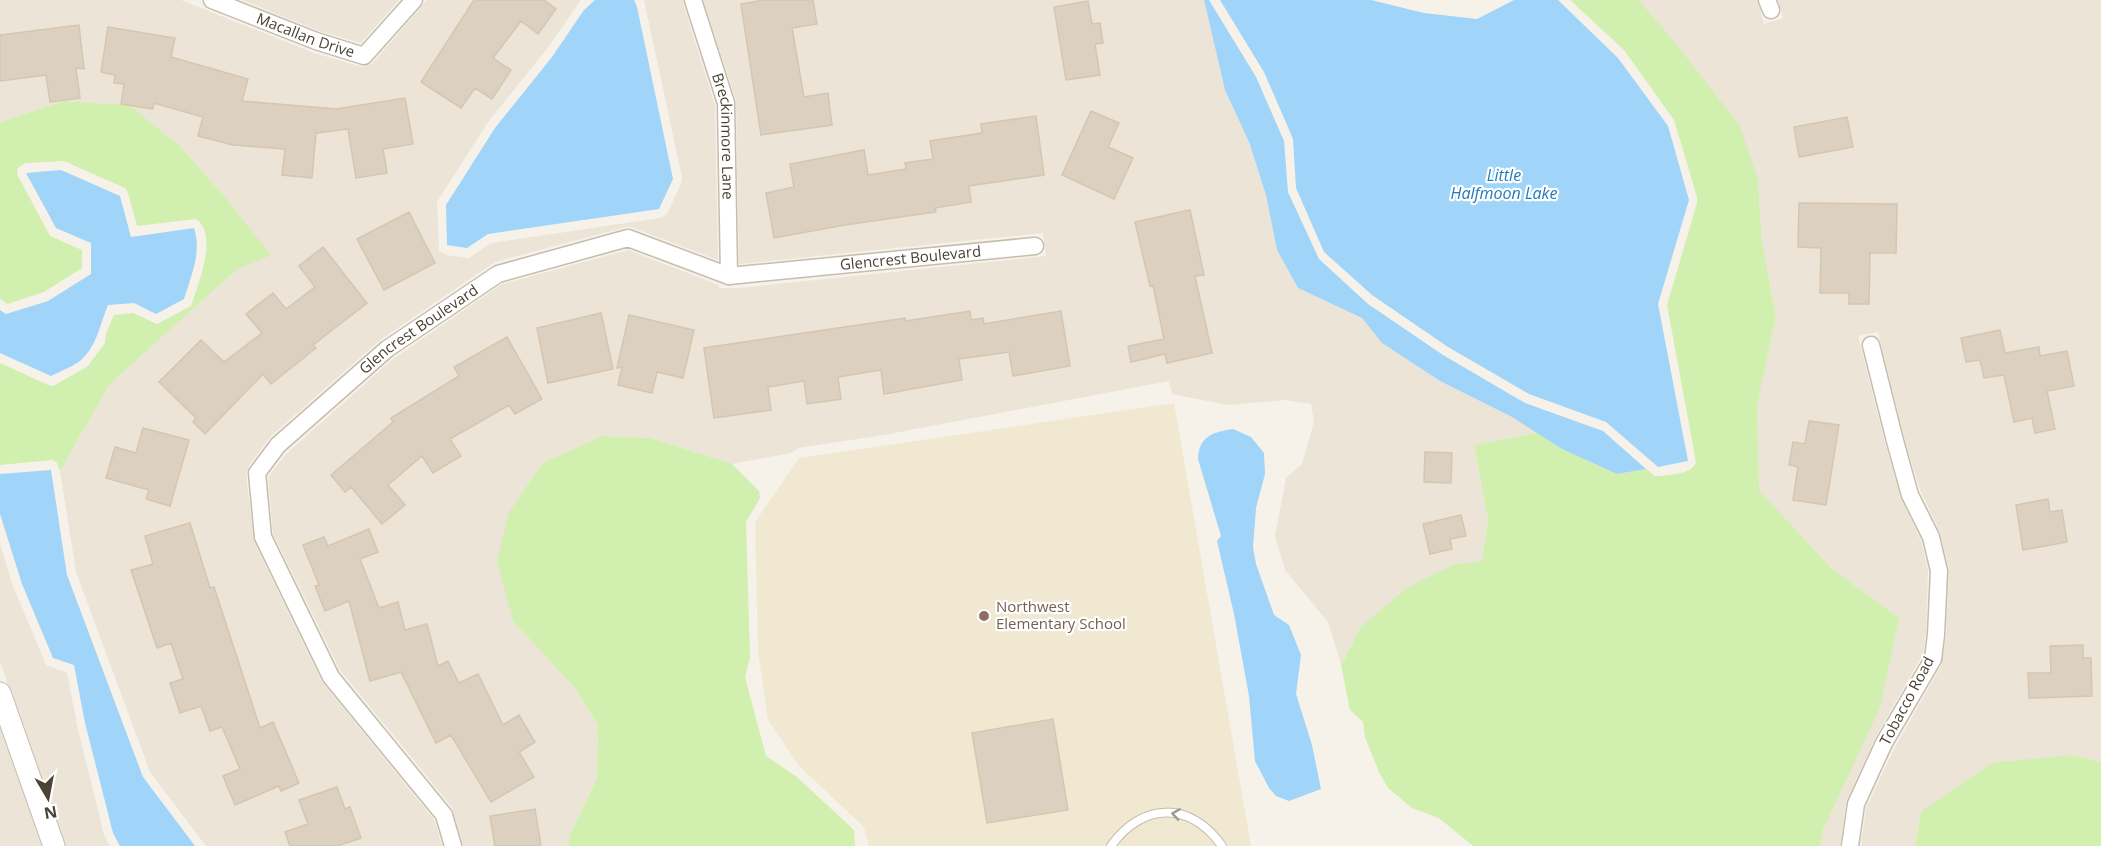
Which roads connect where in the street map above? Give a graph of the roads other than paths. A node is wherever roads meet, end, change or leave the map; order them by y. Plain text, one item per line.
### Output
1 (212, 0) edge
2 (414, 0) edge
3 (693, 0) edge
4 (1035, 246) dead end
5 (729, 276) junction
6 (1871, 345) dead end
7 (0, 693) edge
8 (54, 846) edge
9 (453, 846) edge
10 (1111, 846) edge
11 (1222, 846) edge
12 (1850, 846) edge

1 - 2 street, Macallan Drive
3 - 5 street, Breckinmore Lane
4 - 5 street, Glencrest Boulevard
5 - 9 street, Glencrest Boulevard
6 - 12 street, Tobacco Road
7 - 8 street
11 -> 10 lane

